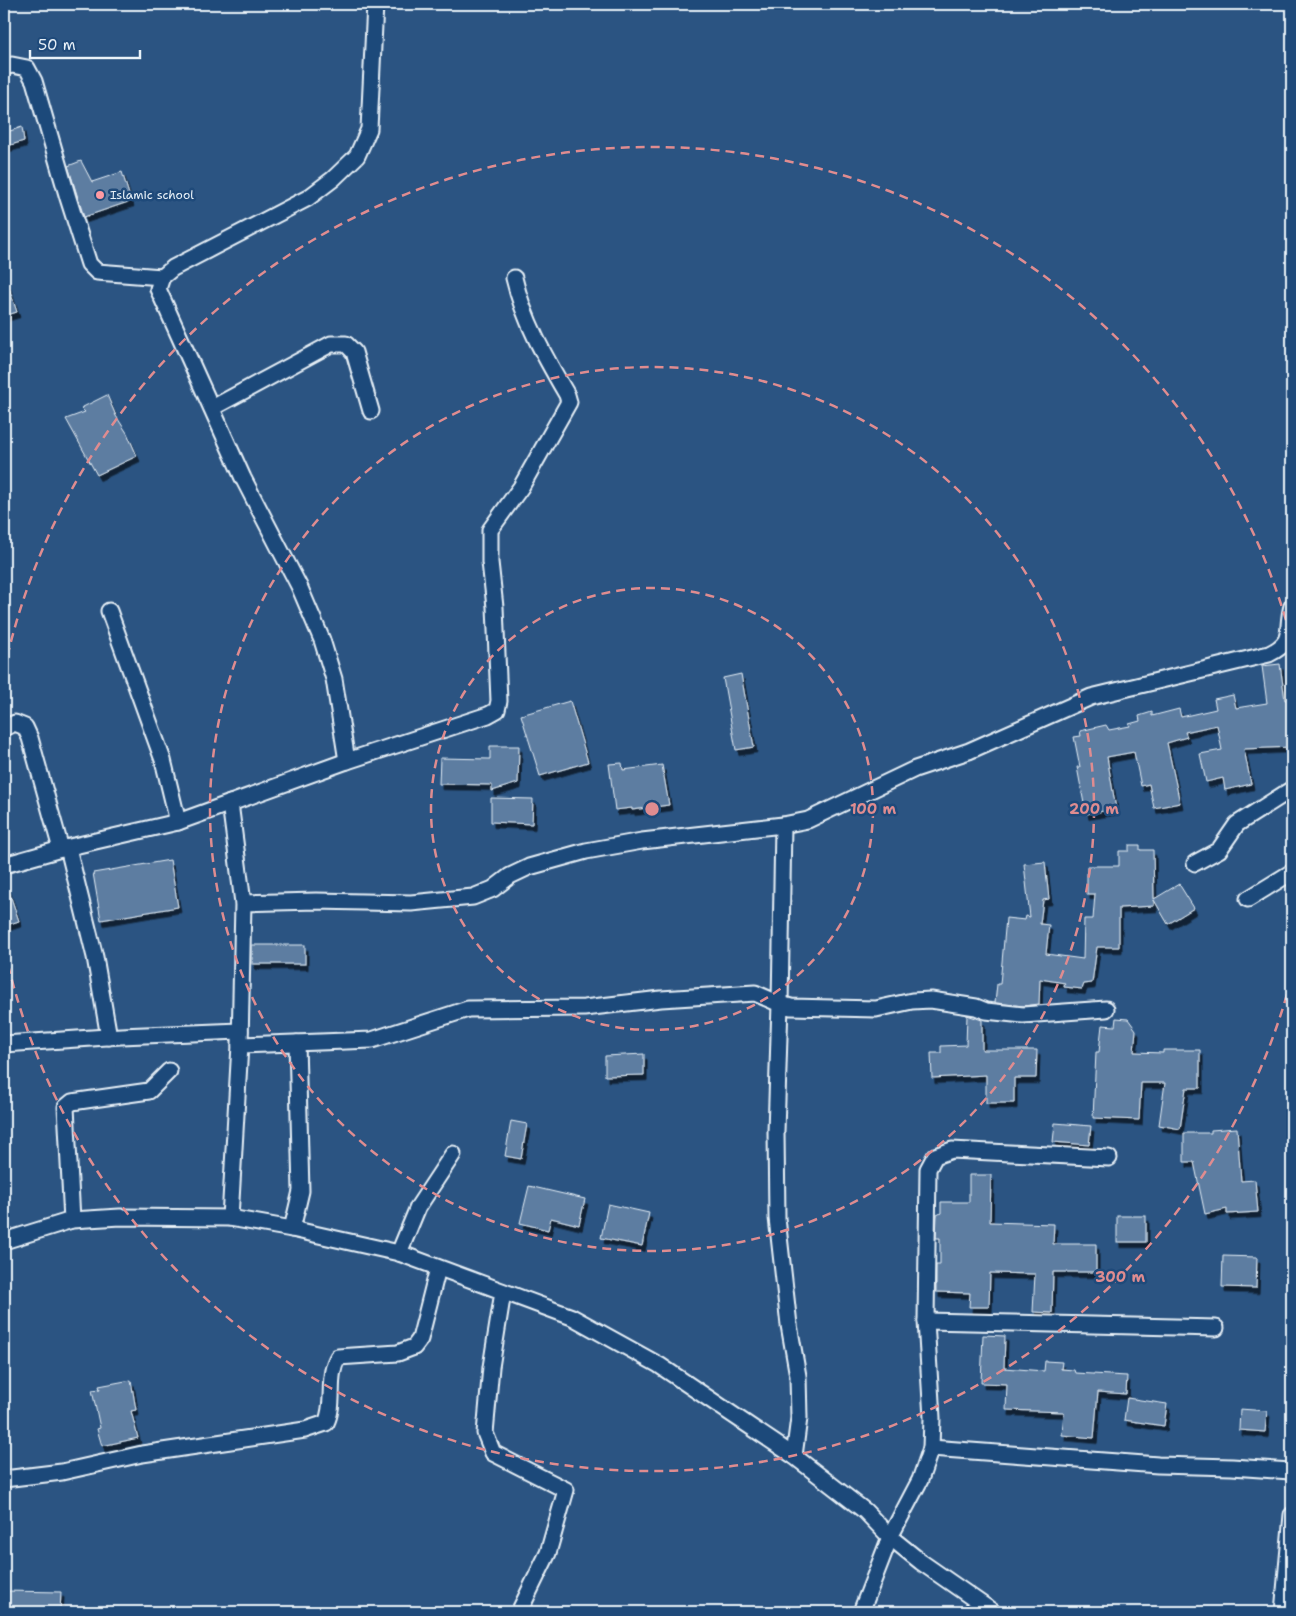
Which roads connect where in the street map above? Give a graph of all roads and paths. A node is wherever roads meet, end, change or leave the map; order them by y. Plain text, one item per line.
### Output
1 (375, 4) edge
2 (4, 67) edge
3 (162, 277) junction
4 (514, 278) dead end
5 (212, 408) junction
6 (371, 411) dead end
7 (1292, 606) edge
8 (109, 612) dead end
9 (1290, 641) edge
10 (4, 728) edge
11 (347, 762) junction
12 (1292, 789) edge
13 (230, 803) junction
14 (178, 822) junction
15 (783, 825) junction
16 (65, 848) junction
17 (1195, 863) dead end
18 (4, 865) edge
19 (1292, 872) edge
20 (1248, 899) dead end
21 (243, 903) junction
22 (780, 1004) junction
23 (1106, 1009) dead end
24 (109, 1037) junction
25 (240, 1038) junction
26 (297, 1043) junction
27 (4, 1044) edge
28 (169, 1071) dead end
29 (453, 1154) dead end
30 (1109, 1158) dead end
31 (230, 1218) junction
32 (72, 1220) junction
33 (292, 1229) junction
34 (4, 1241) edge
35 (399, 1253) junction
36 (438, 1268) junction
37 (503, 1292) junction
38 (926, 1321) junction
39 (1216, 1328) dead end
40 (931, 1448) junction
41 (794, 1456) junction
42 (1292, 1474) edge
43 (4, 1479) edge
44 (1292, 1515) edge
45 (890, 1537) junction
46 (519, 1612) edge
47 (860, 1612) edge
48 (993, 1612) edge
49 (1283, 1612) edge

1 - 3 street
2 - 3 street
3 - 5 street
4 - 11 street
5 - 6 street
5 - 11 street
7 - 9 street
8 - 14 street
9 - 15 street
10 - 16 street
11 - 13 street
12 - 17 street
13 - 14 street
13 - 21 street
14 - 16 street
15 - 21 street
15 - 22 street
16 - 18 street
16 - 24 street
19 - 20 street
21 - 25 street
22 - 23 street
22 - 26 street
22 - 41 street
24 - 25 street
24 - 27 street
25 - 26 street
25 - 31 street
26 - 33 street
28 - 32 street
29 - 35 street
30 - 38 street
31 - 32 street
31 - 33 street
32 - 34 street
33 - 35 street
35 - 36 street
36 - 37 street
36 - 43 street
37 - 41 street
37 - 46 street
38 - 39 street
38 - 40 street
40 - 42 street
40 - 45 street
41 - 45 street
44 - 49 street
45 - 47 street
45 - 48 street

